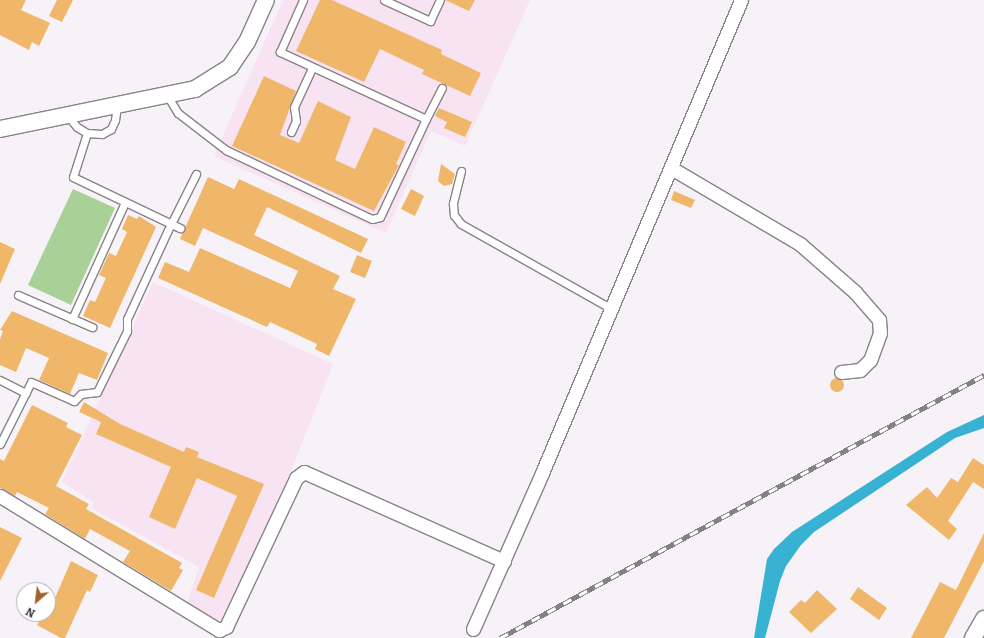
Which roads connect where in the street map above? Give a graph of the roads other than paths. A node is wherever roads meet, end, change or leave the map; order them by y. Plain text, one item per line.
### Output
1 (266, 0) edge
2 (303, 0) edge
3 (384, 0) edge
4 (440, 0) edge
5 (742, 0) edge
6 (312, 68) junction
7 (442, 88) dead end
8 (168, 95) junction
9 (117, 105) junction
10 (68, 115) junction
11 (426, 119) junction
12 (0, 129) edge
13 (291, 132) dead end
14 (87, 133) junction
15 (672, 168) junction
16 (461, 171) dead end
17 (196, 174) dead end
18 (125, 202) junction
19 (176, 226) junction
20 (18, 296) dead end
21 (610, 308) junction
22 (72, 319) junction
23 (92, 327) dead end
24 (841, 372) dead end
25 (0, 380) edge
26 (26, 393) junction
27 (0, 444) edge
28 (0, 496) edge
29 (504, 561) junction
30 (984, 619) edge
31 (473, 629) dead end
32 (973, 638) edge

1 - 8 street
2 - 6 lane
3 - 4 lane
5 - 15 street
6 - 11 lane
6 - 13 lane
7 - 11 lane
8 - 9 street
8 - 11 lane
9 - 10 street
9 - 14 lane
10 - 12 street
10 - 14 lane
14 - 18 lane
15 - 21 street
15 - 24 street
16 - 21 lane
17 - 19 lane
18 - 19 lane
18 - 22 lane
19 - 26 lane
20 - 22 lane
21 - 29 street
22 - 23 lane
25 - 26 lane
26 - 27 lane
28 - 29 street
29 - 31 street
30 - 32 street

